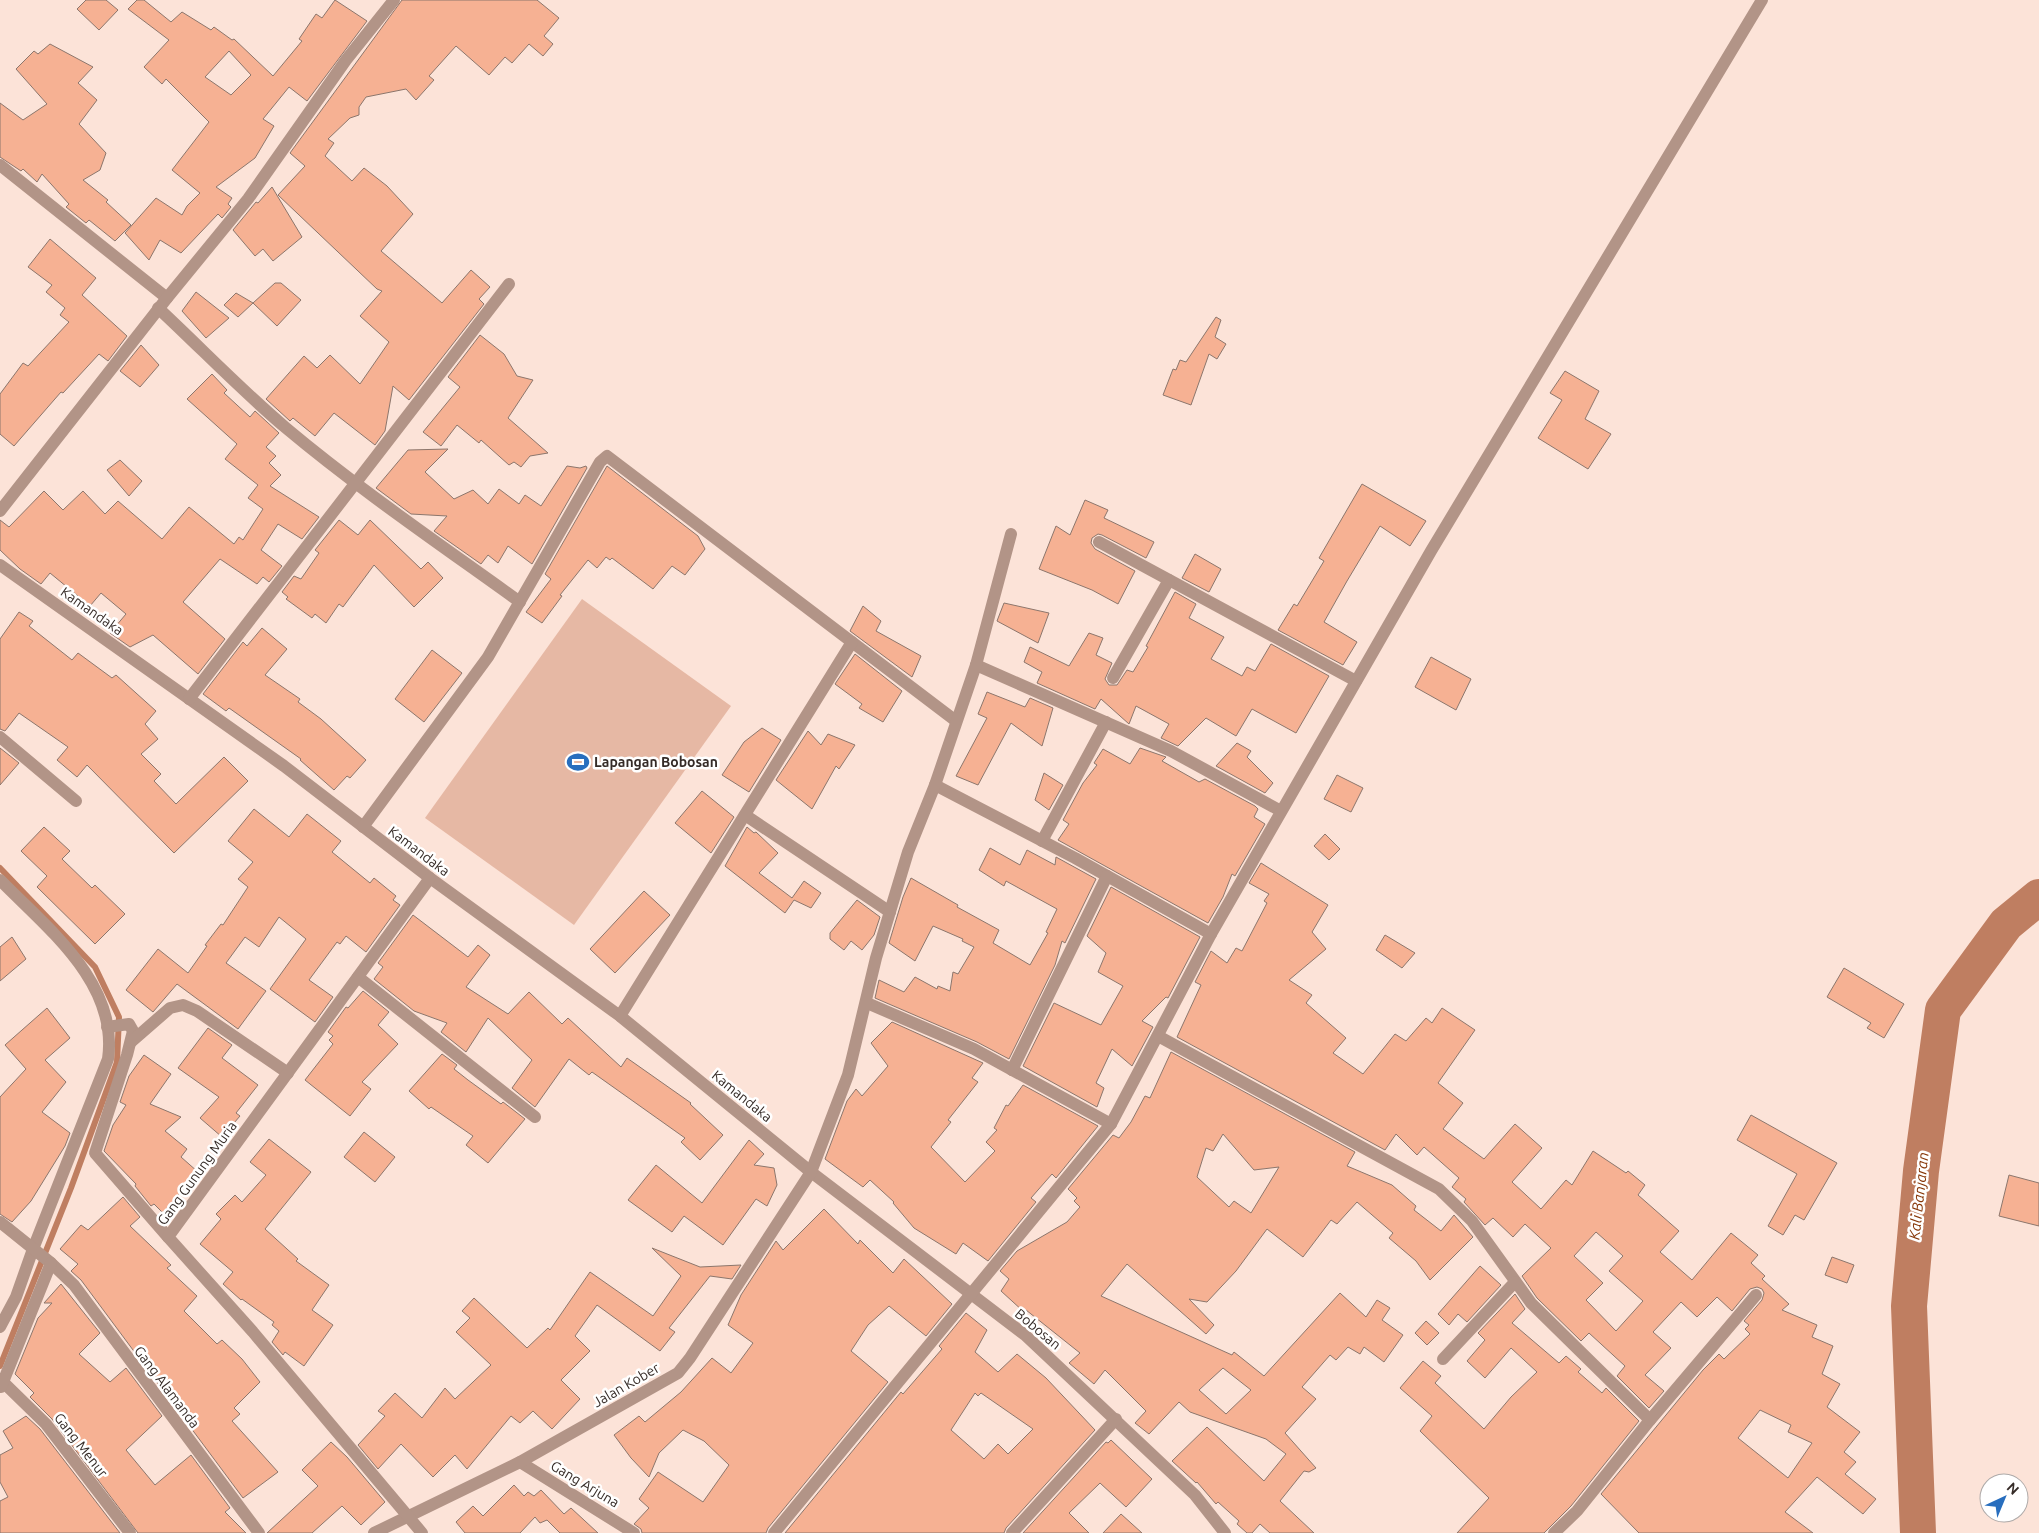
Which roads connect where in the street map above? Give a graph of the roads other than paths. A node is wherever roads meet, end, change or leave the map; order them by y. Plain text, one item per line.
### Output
1 (1762, 0) edge
2 (391, 1) edge
3 (0, 165) edge
4 (509, 284) dead end
5 (167, 298) junction
6 (158, 308) junction
7 (355, 484) junction
8 (0, 511) edge
9 (1011, 534) dead end
10 (1098, 542) dead end
11 (0, 565) edge
12 (1169, 580) junction
13 (520, 602) junction
14 (852, 642) junction
15 (976, 665) junction
16 (1113, 678) dead end
17 (1356, 681) junction
18 (189, 699) junction
19 (956, 721) junction
20 (1106, 722) junction
21 (0, 737) edge
22 (935, 785) junction
23 (76, 801) dead end
24 (1281, 811) junction
25 (745, 815) junction
26 (363, 827) junction
27 (1042, 841) junction
28 (1107, 876) junction
29 (430, 878) junction
30 (0, 880) edge
31 (890, 912) junction
32 (1211, 934) junction
33 (358, 977) junction
34 (867, 1002) junction
35 (620, 1016) junction
36 (115, 1026) junction
37 (1158, 1036) junction
38 (131, 1042) junction
39 (1012, 1070) junction
40 (288, 1073) junction
41 (535, 1117) dead end
42 (1111, 1124) junction
43 (811, 1172) junction
44 (0, 1222) edge
45 (168, 1236) junction
46 (36, 1251) junction
47 (50, 1262) junction
48 (1515, 1282) junction
49 (970, 1293) junction
50 (1756, 1295) dead end
51 (0, 1327) edge
52 (1443, 1359) dead end
53 (1, 1382) edge
54 (1116, 1419) junction
55 (1650, 1420) junction
56 (520, 1462) junction
57 (408, 1516) junction
58 (130, 1533) edge
59 (259, 1533) edge
60 (374, 1533) edge
61 (422, 1533) edge
62 (634, 1533) edge
63 (774, 1533) edge
64 (1012, 1533) edge
65 (1225, 1533) edge
66 (1554, 1533) edge

1 - 17 street
2 - 5 street
3 - 5 street
4 - 7 street
5 - 6 street
6 - 7 street
6 - 8 street
7 - 13 street
7 - 18 street
9 - 15 street, Jalan Kober
10 - 12 street
11 - 18 street, Kamandaka
12 - 16 street
12 - 17 street
13 - 14 street
13 - 26 street
14 - 19 street
14 - 25 street
15 - 19 street, Jalan Kober
15 - 20 street
17 - 24 street
18 - 26 street, Kamandaka
19 - 22 street, Jalan Kober
20 - 24 street
20 - 27 street
21 - 23 street
22 - 27 street
22 - 31 street, Jalan Kober
24 - 32 street
25 - 31 street
25 - 35 street
26 - 29 street, Kamandaka
27 - 28 street
28 - 32 street
28 - 39 street
29 - 33 street, Gang Gunung Muria
29 - 35 street, Kamandaka
30 - 36 street
31 - 34 street, Jalan Kober
32 - 37 street
33 - 40 street, Gang Gunung Muria
33 - 41 street
34 - 39 street
34 - 43 street, Jalan Kober
35 - 43 street, Kamandaka
36 - 38 street
36 - 46 street
37 - 42 street
37 - 48 street
38 - 40 street
38 - 45 street
39 - 42 street
40 - 45 street, Gang Gunung Muria
42 - 49 street
43 - 49 street, Bobosan
43 - 56 street, Jalan Kober
44 - 46 street, Gang Alamanda
45 - 57 street, Gang Gunung Muria
46 - 47 street, Gang Alamanda
46 - 51 street
47 - 53 street
47 - 59 street, Gang Alamanda
48 - 52 street
48 - 55 street
49 - 54 street, Bobosan
49 - 63 street
50 - 55 street
53 - 58 street, Gang Menur
54 - 64 street
54 - 65 street, Bobosan
55 - 66 street
56 - 57 street, Jalan Kober
56 - 62 street, Gang Arjuna
57 - 60 street, Jalan Kober
57 - 61 street, Gang Gunung Muria

